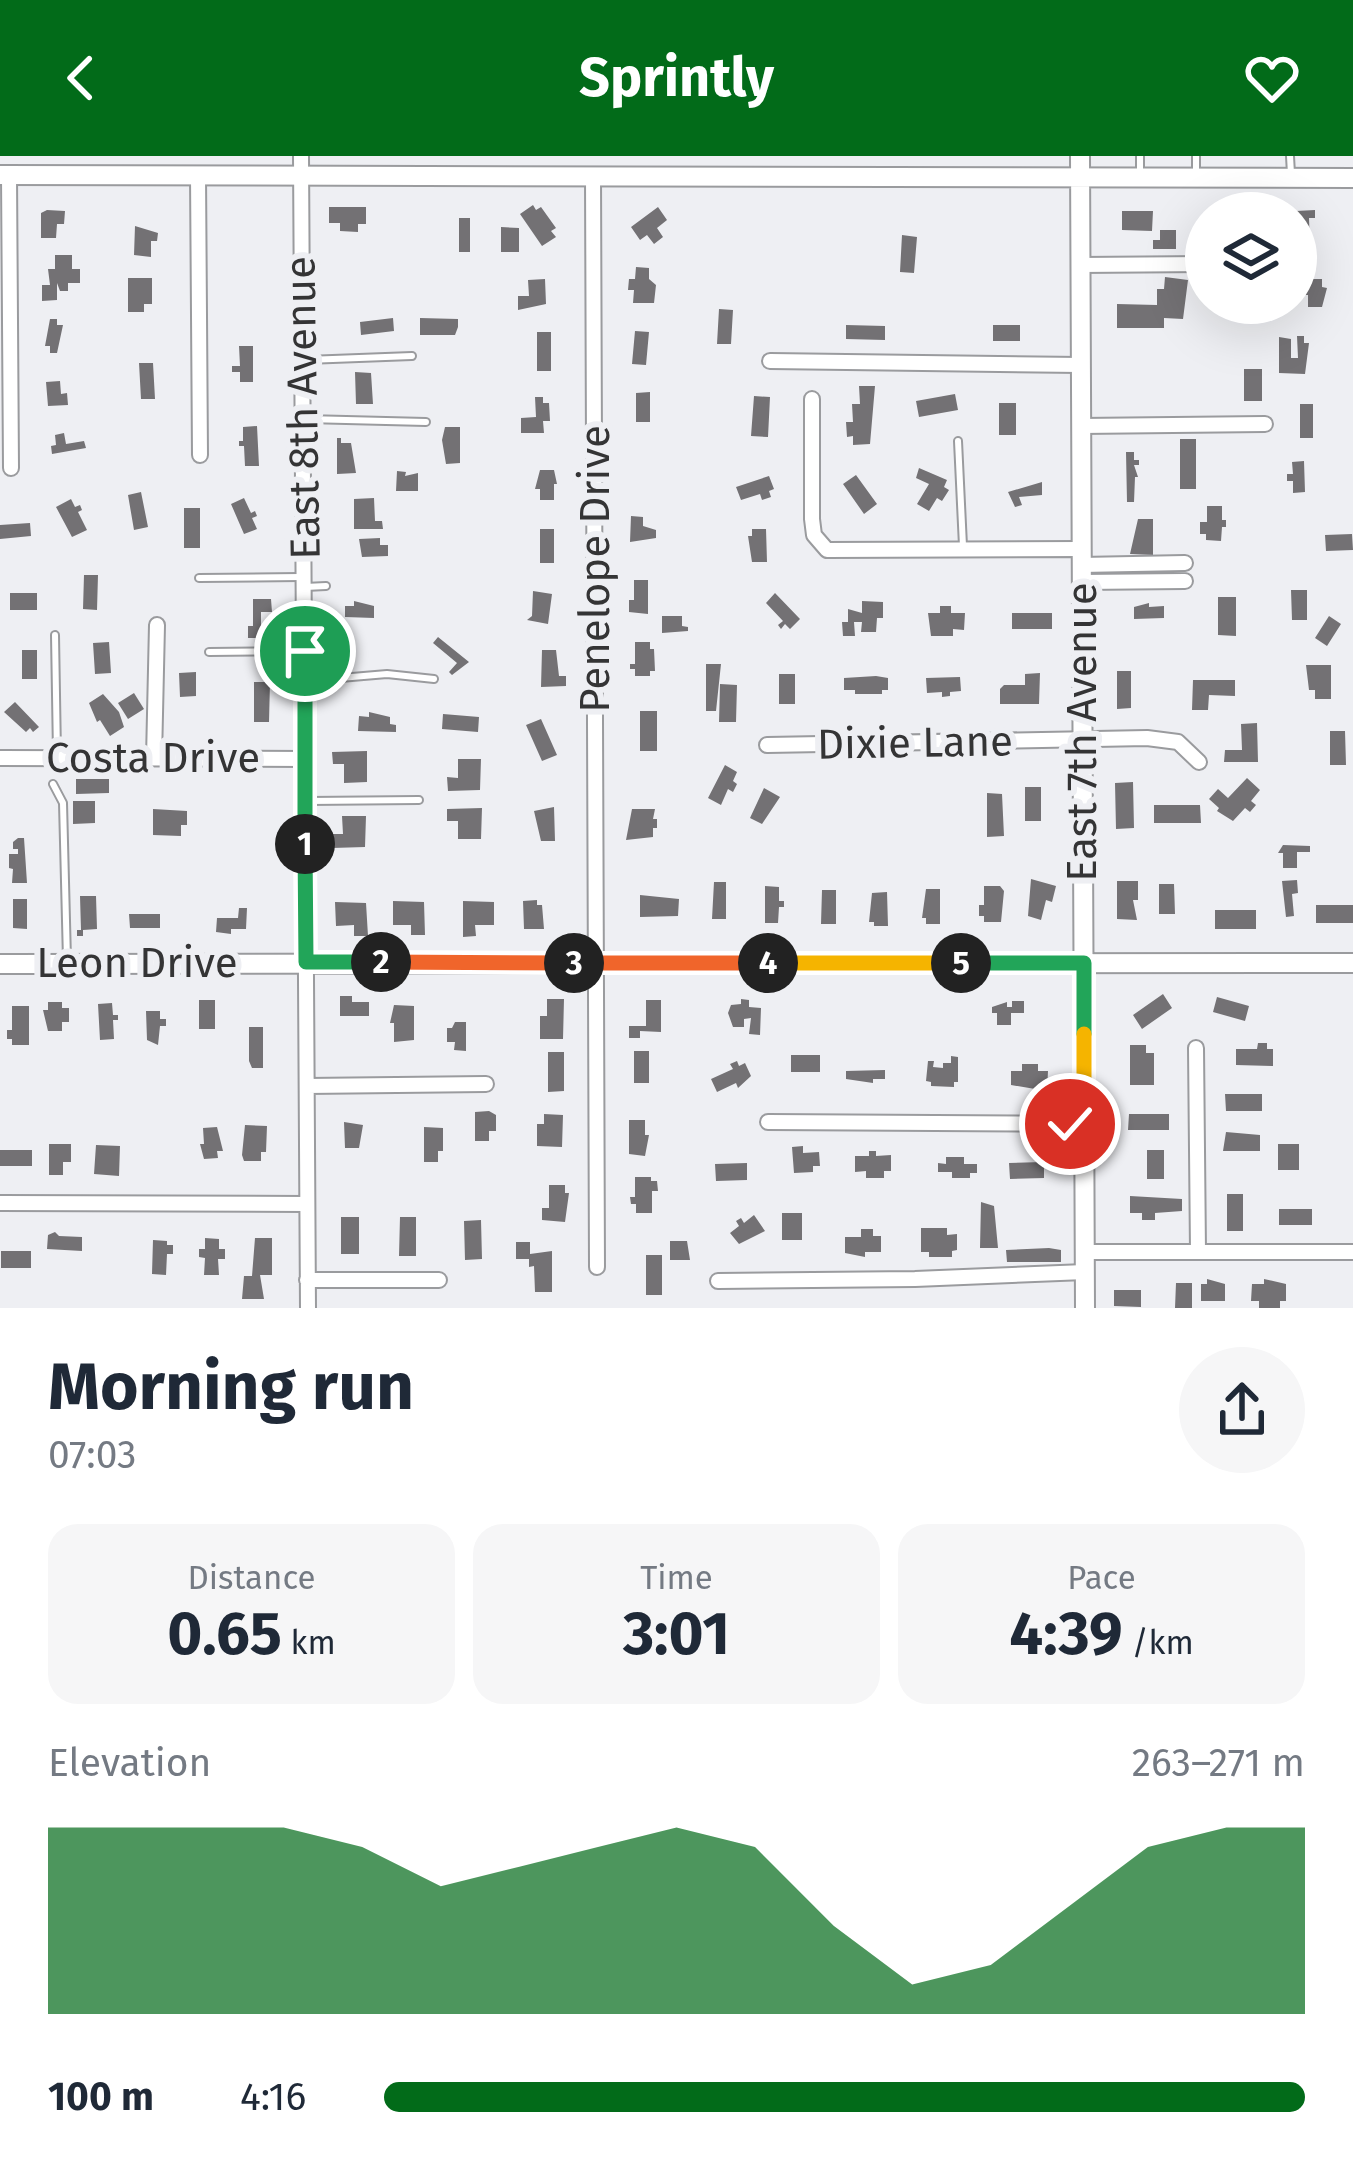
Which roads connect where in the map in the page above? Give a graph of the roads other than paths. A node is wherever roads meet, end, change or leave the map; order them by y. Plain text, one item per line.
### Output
1 (1080, 156) edge
2 (1140, 156) edge
3 (1196, 156) edge
4 (1290, 156) edge
5 (301, 166) edge
6 (6, 172) edge
7 (197, 175) junction
8 (593, 176) junction
9 (1080, 178) junction
10 (1140, 178) junction
11 (1196, 178) junction
12 (1292, 178) junction
13 (1353, 178) edge
14 (1185, 264) edge
15 (1080, 265) junction
16 (412, 356) dead end
17 (302, 360) junction
18 (770, 361) dead end
19 (1081, 365) junction
20 (812, 399) dead end
21 (303, 419) junction
22 (426, 422) dead end
23 (1264, 424) dead end
24 (1081, 426) junction
25 (958, 441) dead end
26 (200, 454) dead end
27 (11, 468) dead end
28 (964, 550) junction
29 (1185, 562) dead end
30 (1081, 565) junction
31 (199, 578) dead end
32 (1185, 581) dead end
33 (304, 582) junction
34 (326, 586) dead end
35 (157, 625) dead end
36 (55, 635) dead end
37 (305, 651) junction
38 (209, 652) dead end
39 (434, 679) dead end
40 (305, 681) junction
41 (1082, 741) junction
42 (767, 745) dead end
43 (0, 758) edge
44 (57, 758) junction
45 (154, 758) junction
46 (306, 759) junction
47 (1199, 762) dead end
48 (53, 784) dead end
49 (419, 800) dead end
50 (305, 801) junction
51 (306, 962) junction
52 (67, 963) junction
53 (598, 963) junction
54 (1084, 963) junction
55 (0, 964) edge
56 (1353, 964) edge
57 (1196, 1048) dead end
58 (487, 1084) dead end
59 (307, 1086) junction
60 (768, 1122) dead end
61 (1084, 1124) junction
62 (0, 1203) edge
63 (307, 1204) junction
64 (1198, 1252) junction
65 (1353, 1252) edge
66 (1085, 1262) junction
67 (597, 1267) dead end
68 (308, 1280) junction
69 (439, 1280) dead end
70 (718, 1281) dead end
71 (308, 1308) edge
72 (1085, 1308) edge

1 - 9 street, East 7th Avenue
2 - 10 lane
3 - 11 lane
4 - 12 lane
5 - 7 street
5 - 8 street
5 - 17 street, East 8th Avenue
6 - 7 street
6 - 27 street
7 - 26 street
8 - 9 street
8 - 53 street, Penelope Drive
9 - 10 street
9 - 15 street, East 7th Avenue
10 - 11 street
11 - 12 street
12 - 13 street
14 - 15 street
15 - 19 street, East 7th Avenue
16 - 17 lane
17 - 21 street, East 8th Avenue
18 - 19 street
19 - 24 street, East 7th Avenue
20 - 28 street
21 - 22 lane
21 - 33 street, East 8th Avenue
23 - 24 street
24 - 30 street, East 7th Avenue
25 - 28 lane
28 - 30 street
29 - 30 street
30 - 32 street
30 - 41 street, East 7th Avenue
31 - 33 lane
33 - 34 lane
33 - 37 street, East 8th Avenue
35 - 45 street
36 - 44 lane
37 - 38 lane
37 - 40 street, East 8th Avenue
39 - 40 lane
40 - 46 street, East 8th Avenue
41 - 42 street, Dixie Lane
41 - 47 street, Dixie Lane
41 - 54 street, East 7th Avenue
43 - 44 street, Costa Drive
44 - 45 street, Costa Drive
45 - 46 street, Costa Drive
46 - 50 street, East 8th Avenue
48 - 52 lane
49 - 50 lane
50 - 51 street, East 8th Avenue
51 - 52 street, Leon Drive
51 - 53 street, Leon Drive
51 - 59 street, East 8th Avenue
52 - 55 street, Leon Drive
53 - 54 street, Leon Drive
53 - 67 street, Penelope Drive
54 - 56 street, Leon Drive
54 - 61 street, East 7th Avenue
57 - 64 street
58 - 59 street
59 - 63 street, East 8th Avenue
60 - 61 street
61 - 66 street, East 7th Avenue
62 - 63 street
63 - 68 street, East 8th Avenue
64 - 65 street
64 - 66 street
66 - 70 street
66 - 72 street, East 7th Avenue
68 - 69 street
68 - 71 street, East 8th Avenue

